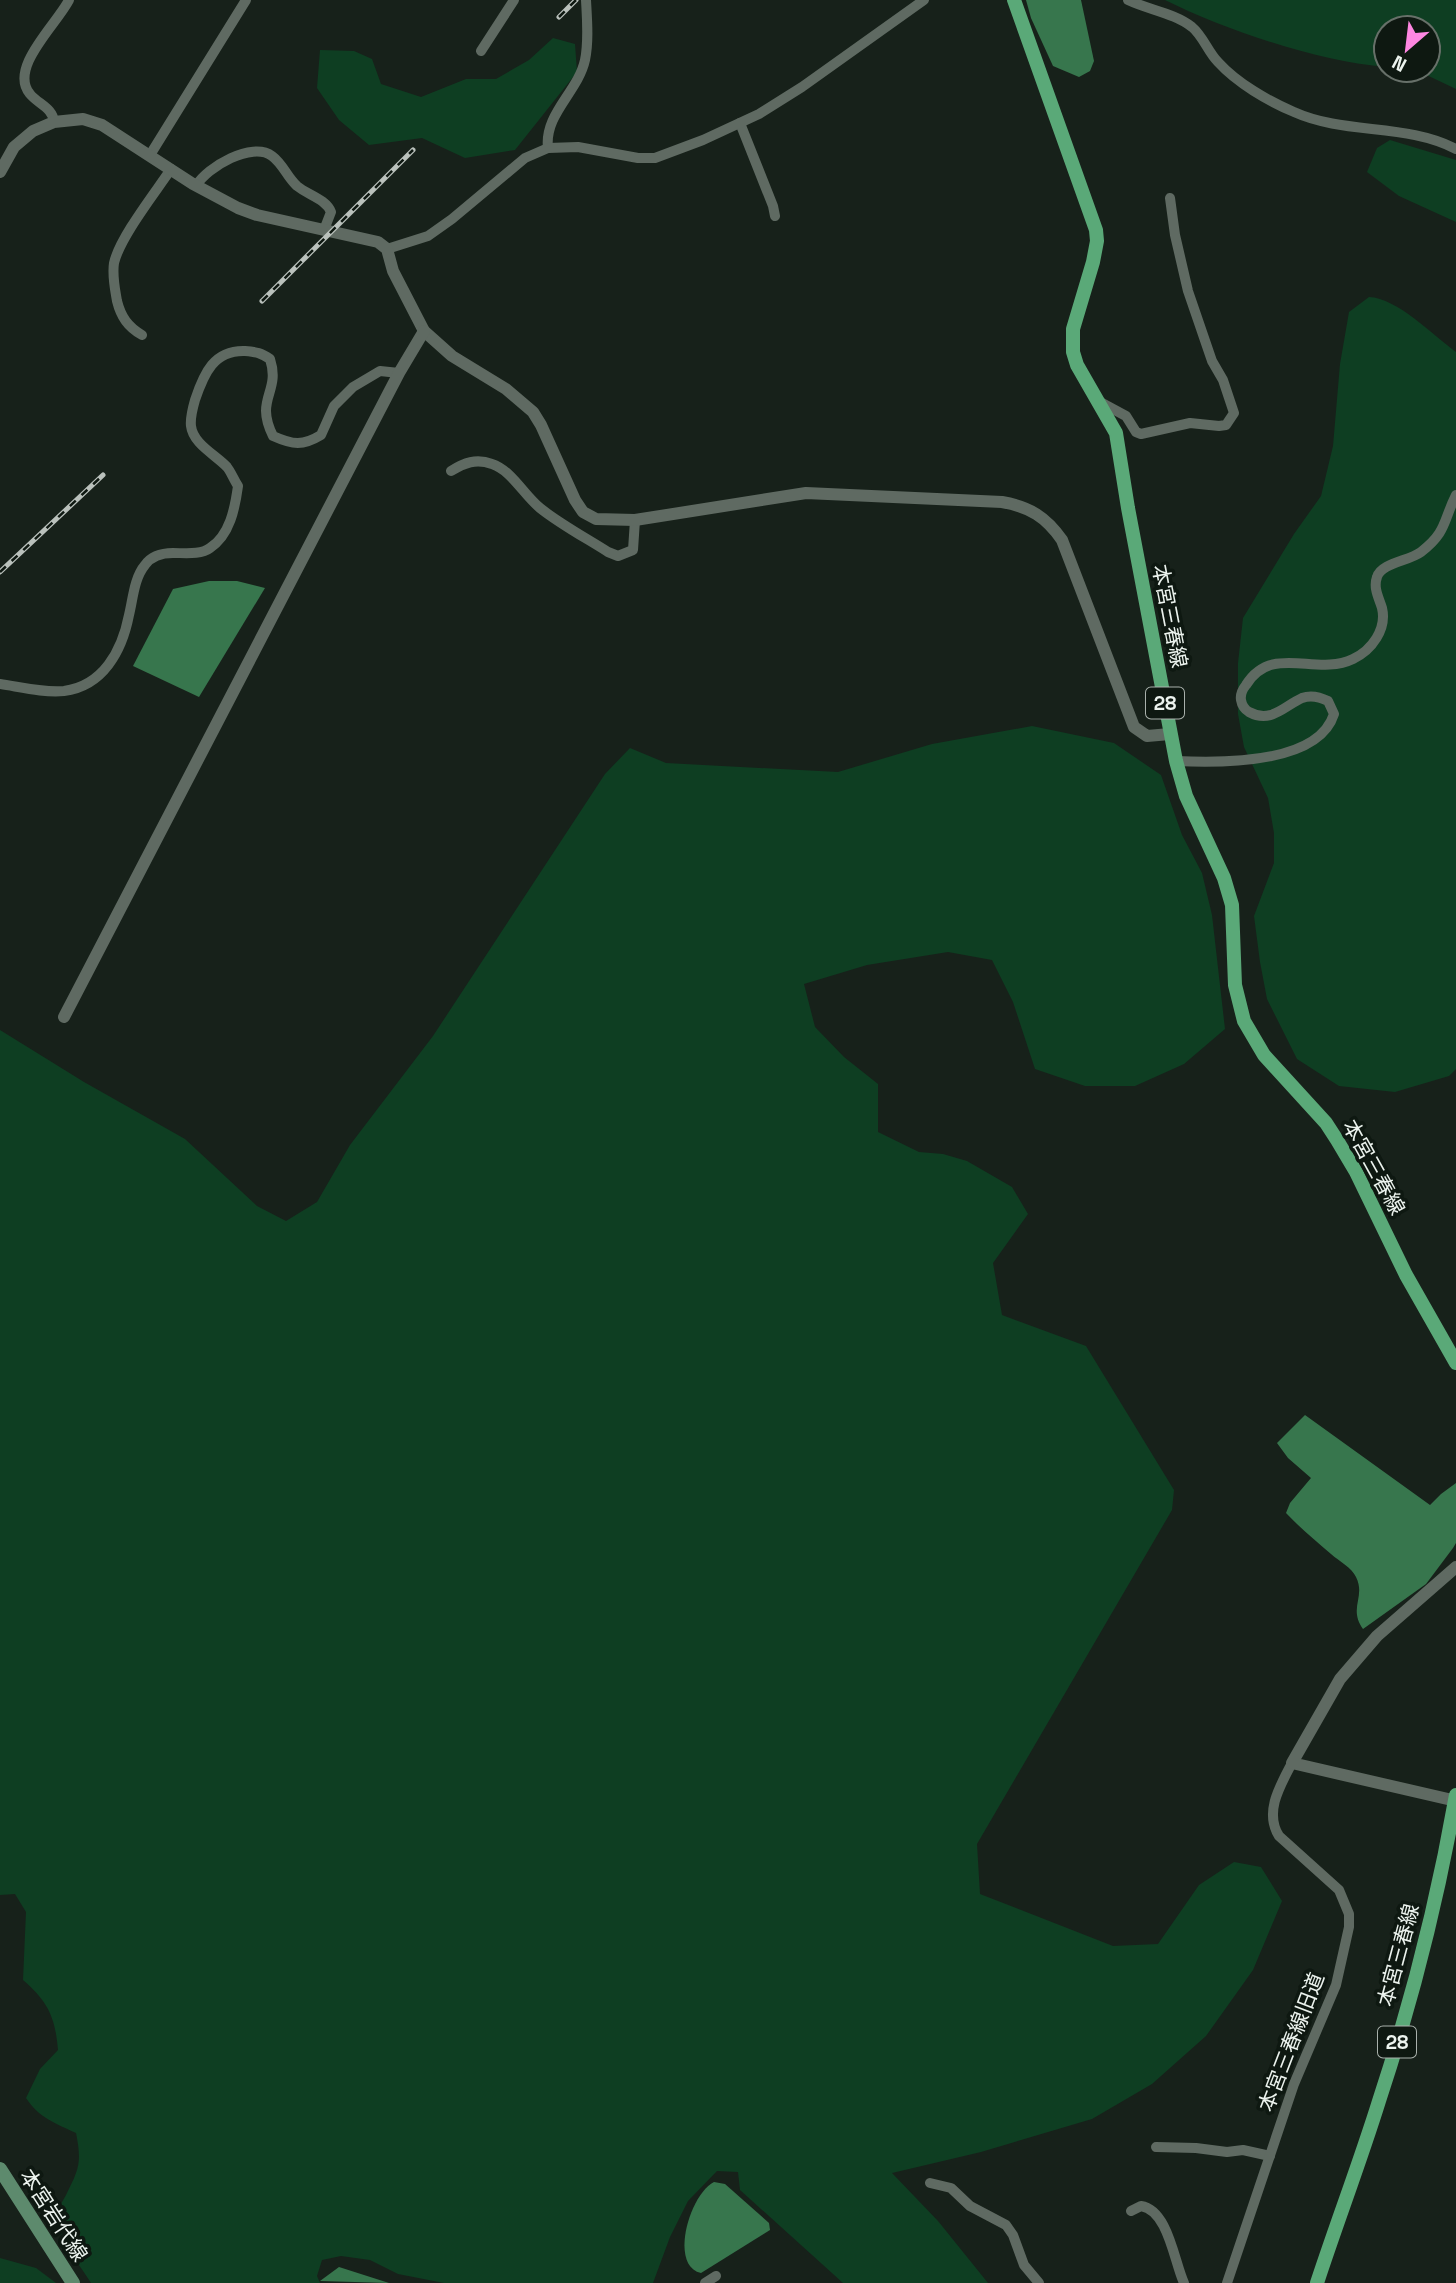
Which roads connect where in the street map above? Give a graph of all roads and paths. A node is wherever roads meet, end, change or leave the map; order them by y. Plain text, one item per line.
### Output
1 (69, 0) edge
2 (246, 0) edge
3 (514, 0) edge
4 (586, 0) edge
5 (924, 0) edge
6 (1014, 0) edge
7 (1128, 0) edge
8 (481, 51) dead end
9 (54, 122) junction
10 (740, 123) junction
11 (548, 148) junction
12 (1456, 149) edge
13 (150, 155) junction
14 (171, 169) junction
15 (0, 172) edge
16 (195, 186) junction
17 (1170, 198) dead end
18 (775, 216) dead end
19 (324, 230) junction
20 (387, 249) junction
21 (424, 331) junction
22 (142, 335) dead end
23 (399, 373) junction
24 (1100, 402) junction
25 (451, 471) dead end
26 (1456, 495) edge
27 (635, 520) junction
28 (0, 684) edge
29 (1170, 734) junction
30 (1176, 761) junction
31 (64, 1017) dead end
32 (1456, 1363) edge
33 (1456, 1567) edge
34 (1292, 1763) junction
35 (1456, 1799) edge
36 (1156, 2147) dead end
37 (1270, 2157) junction
38 (0, 2169) edge
39 (930, 2183) dead end
40 (1131, 2211) dead end
41 (716, 2276) dead end
42 (73, 2283) edge
43 (705, 2283) edge
44 (1039, 2283) edge
45 (1184, 2283) edge
46 (1227, 2283) edge
47 (1317, 2283) edge

1 - 9 street
2 - 13 street
3 - 8 street
4 - 11 street
5 - 10 street
6 - 24 main road, 本宮三春線 / 28
7 - 12 street
9 - 13 street
9 - 15 street
10 - 11 street
10 - 18 street
11 - 20 street
13 - 14 street
14 - 16 street
14 - 22 street
16 - 19 street
16 - 19 street
17 - 24 street
19 - 20 street
20 - 21 street
21 - 23 street
21 - 27 street
23 - 28 street
23 - 31 street
24 - 29 main road, 本宮三春線 / 28
25 - 27 street
26 - 30 street
27 - 29 street
29 - 30 main road, 本宮三春線 / 28
30 - 32 main road, 本宮三春線 / 28
33 - 34 street, 本宮三春線旧道
34 - 35 street
34 - 37 street, 本宮三春線旧道
35 - 47 main road, 本宮三春線 / 28
36 - 37 street
37 - 46 street, 本宮三春線旧道
38 - 42 main road, 本宮岩代線
39 - 44 street
40 - 45 street
41 - 43 street

